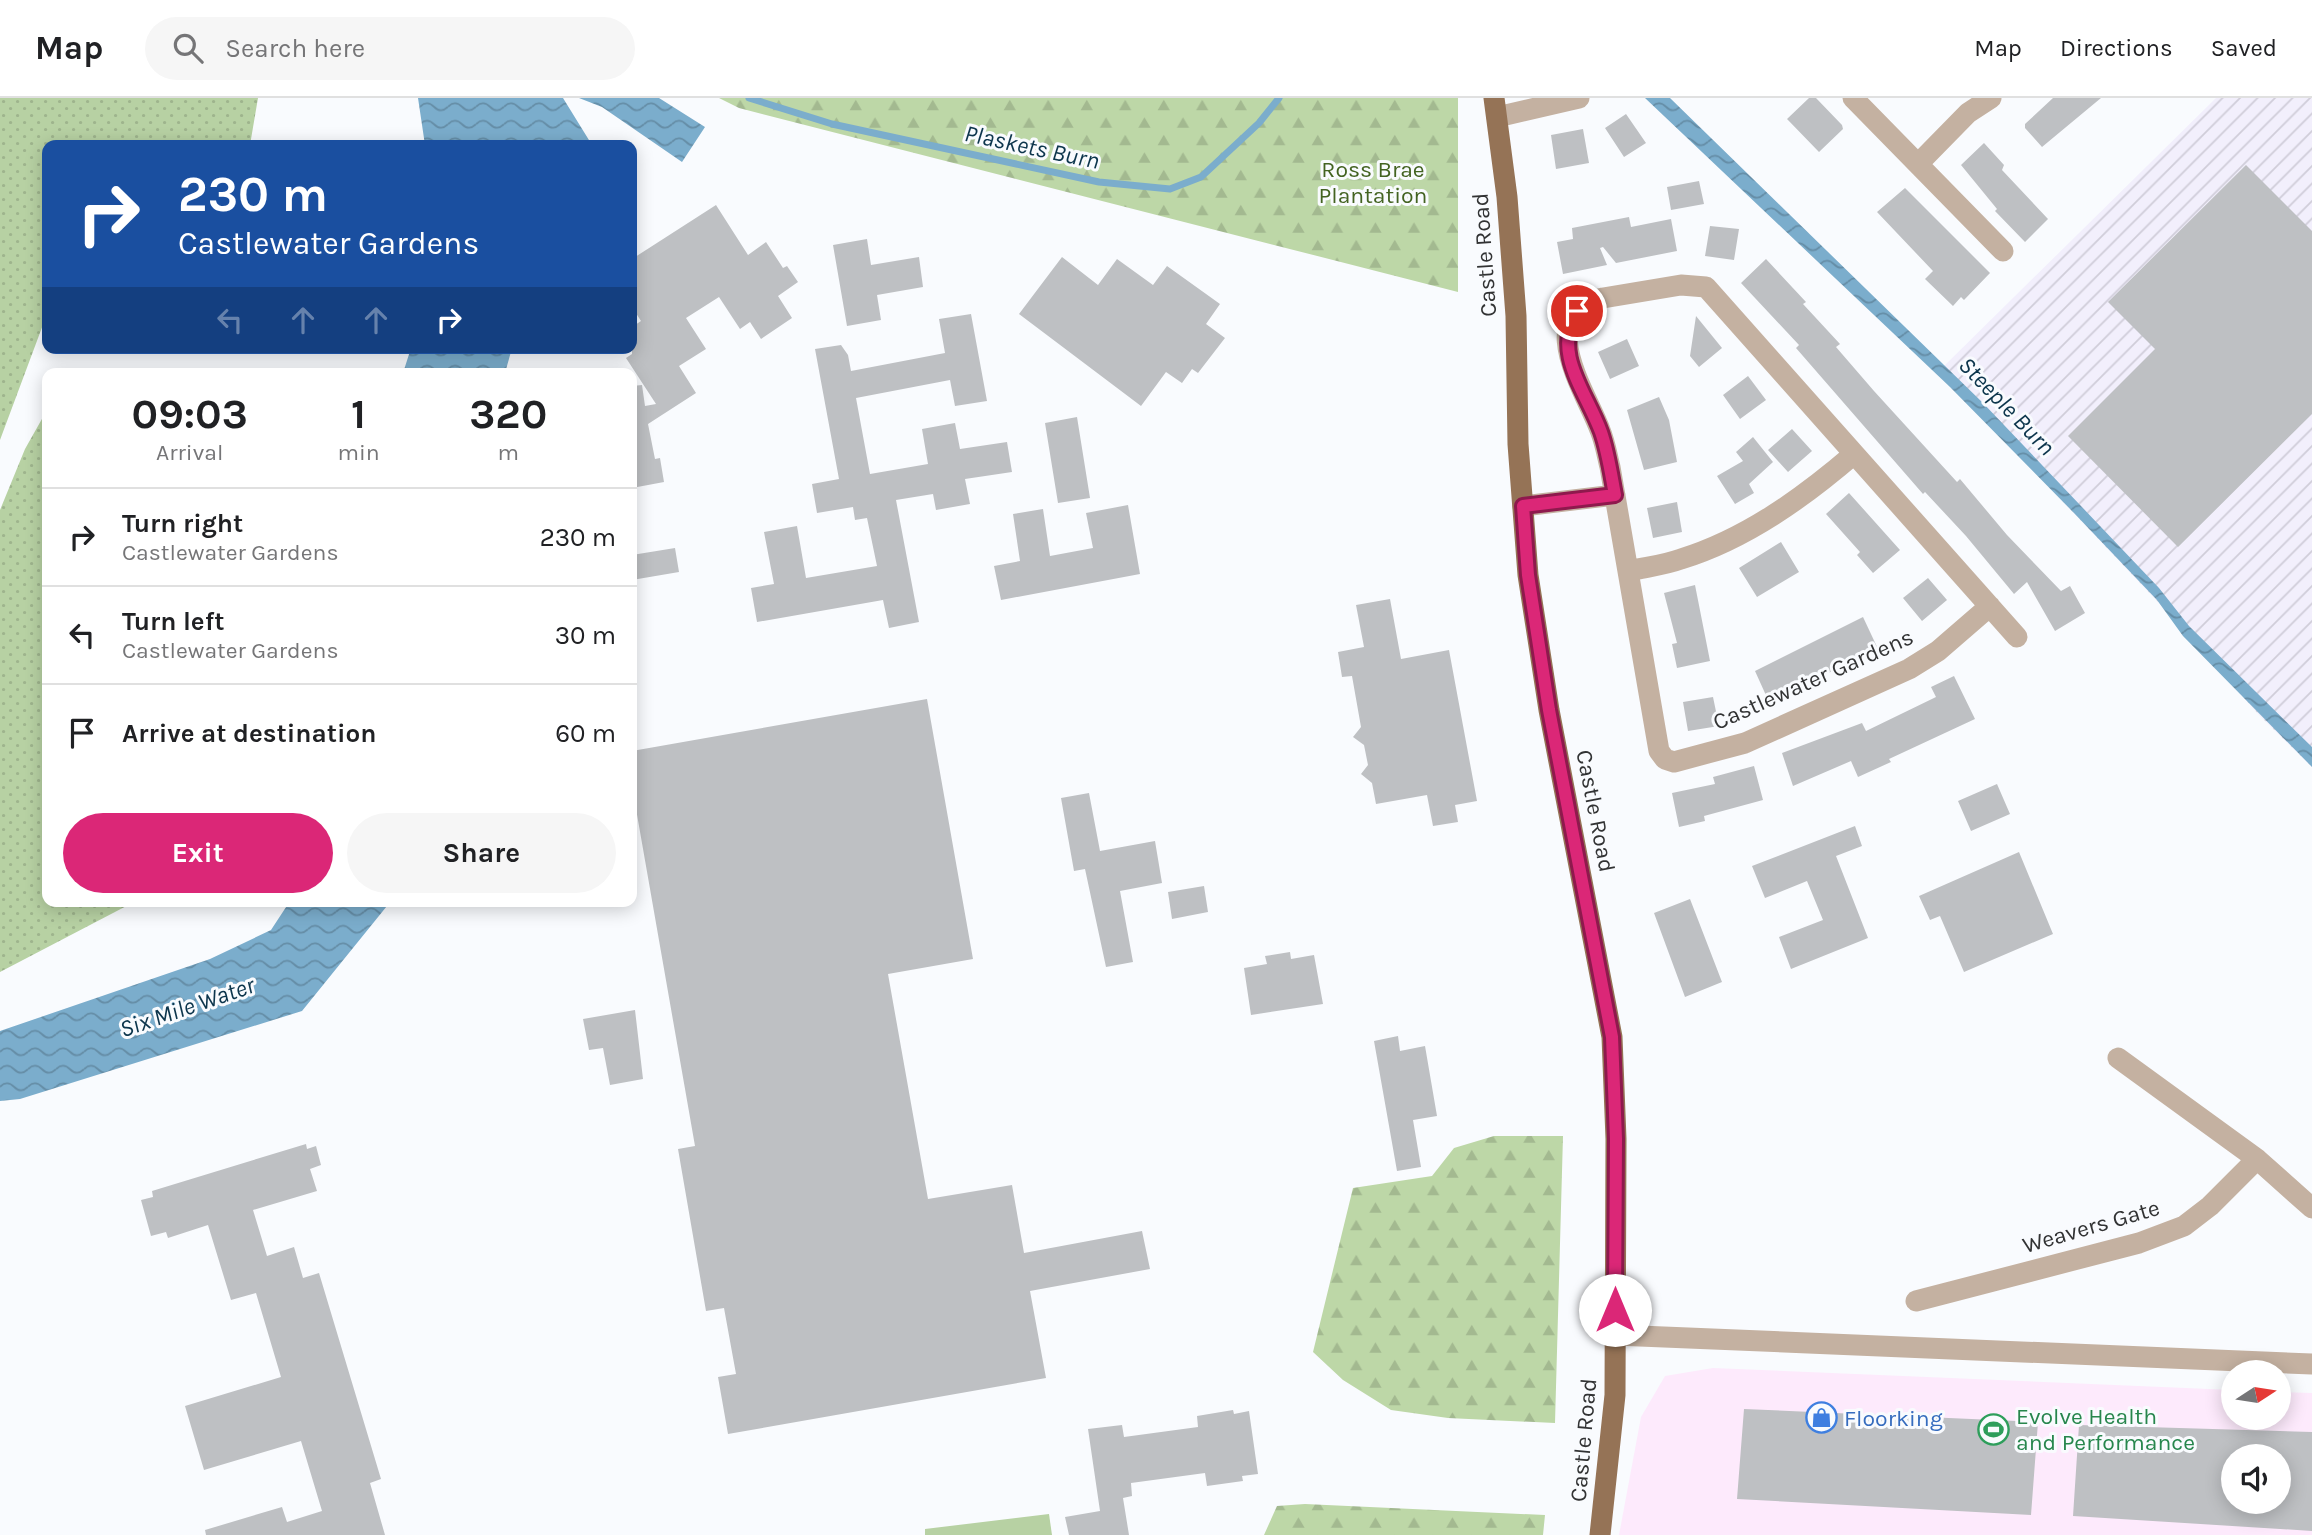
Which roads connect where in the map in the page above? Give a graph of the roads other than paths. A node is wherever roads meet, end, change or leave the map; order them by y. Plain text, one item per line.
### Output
1 (1579, 98) edge
2 (1853, 98) edge
3 (1991, 98) edge
4 (1495, 107) edge
5 (1918, 164) junction
6 (2003, 251) dead end
7 (1854, 454) junction
8 (1615, 495) junction
9 (1523, 506) junction
10 (1629, 571) junction
11 (1990, 606) junction
12 (2017, 636) dead end
13 (2118, 1058) dead end
14 (2258, 1158) junction
15 (2312, 1209) edge
16 (1916, 1301) dead end
17 (1615, 1335) junction
18 (2312, 1364) edge
19 (1600, 1535) edge

1 - 4 street
2 - 5 street
3 - 5 street
4 - 9 main road, Castle Road
5 - 6 street
7 - 8 street, Castlewater Gardens
7 - 10 street
7 - 11 street, Castlewater Gardens
8 - 9 street
8 - 10 street, Castlewater Gardens
9 - 17 main road, Castle Road
10 - 11 street, Castlewater Gardens
11 - 12 street, Castlewater Gardens
13 - 14 street
14 - 15 street
14 - 16 street, Weavers Gate
17 - 18 street
17 - 19 main road, Castle Road

